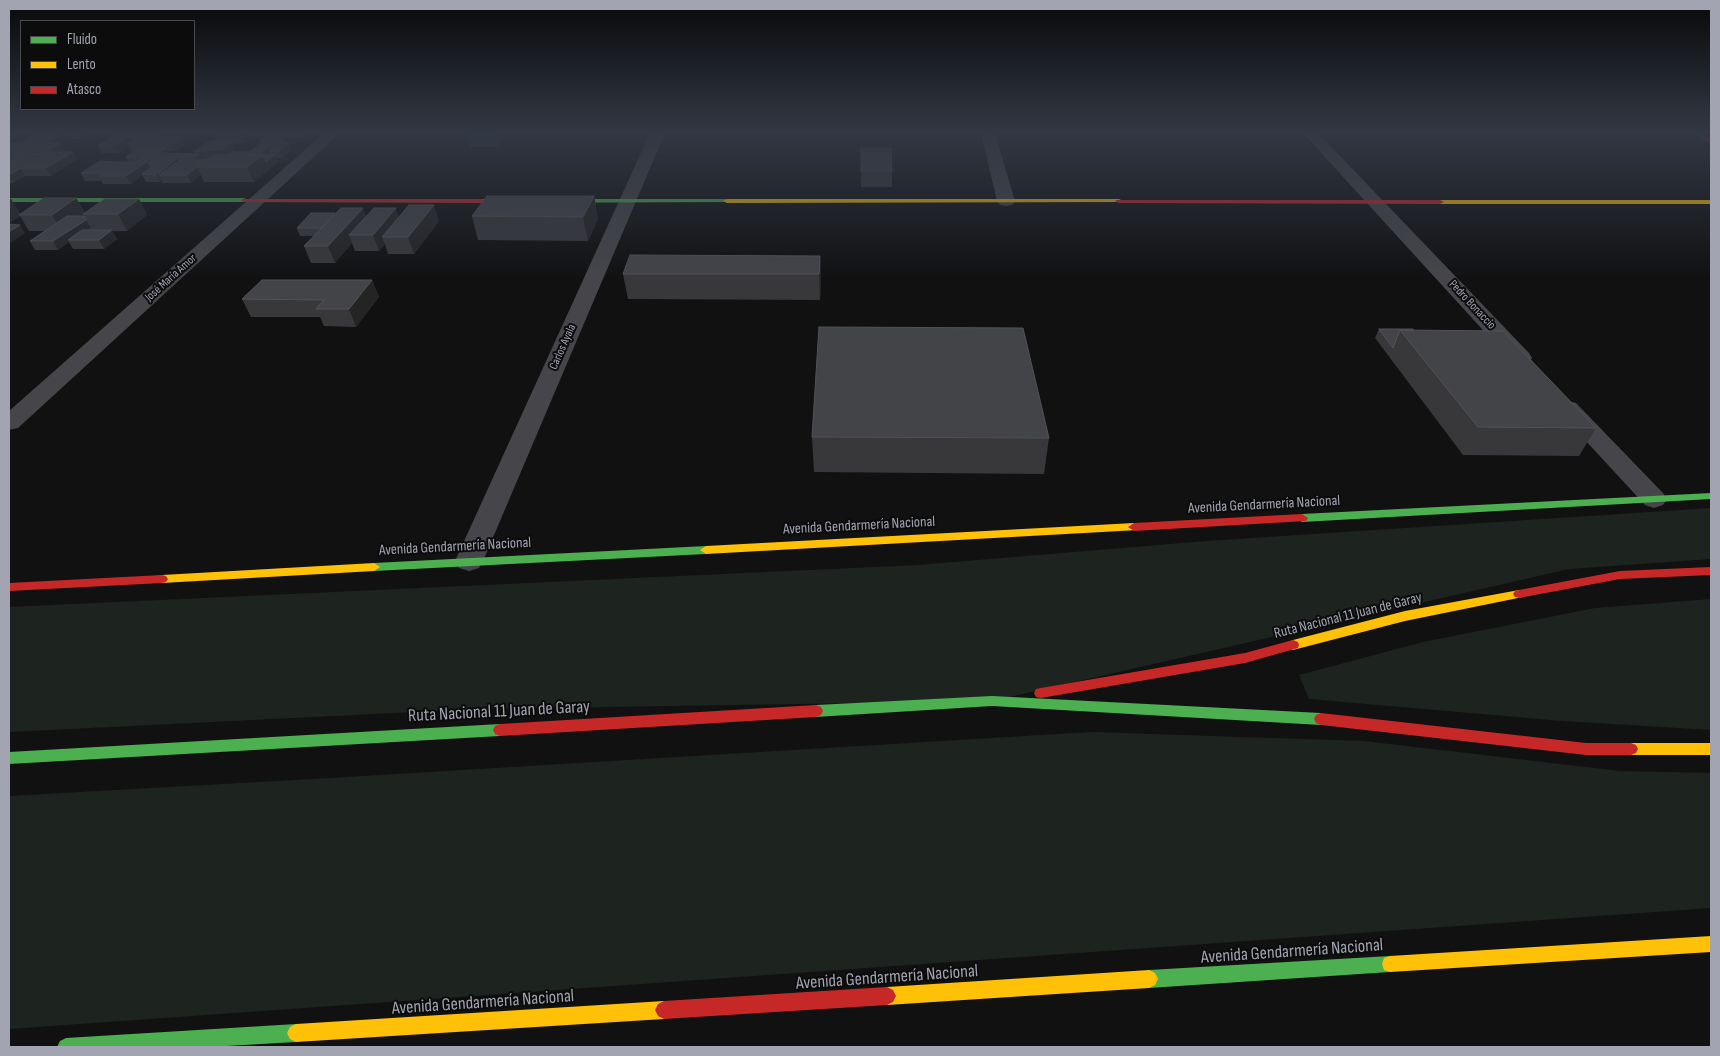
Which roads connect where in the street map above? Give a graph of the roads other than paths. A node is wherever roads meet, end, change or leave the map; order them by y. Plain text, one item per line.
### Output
1 (278, 182) edge
2 (636, 182) edge
3 (1001, 182) edge
4 (1356, 182) edge
5 (9, 200) edge
6 (258, 200) junction
7 (628, 201) junction
8 (1006, 201) junction
9 (1375, 202) junction
10 (1711, 202) edge
11 (1531, 369) edge
12 (1552, 390) edge
13 (9, 423) edge
14 (1711, 496) edge
15 (1654, 499) junction
16 (469, 561) junction
17 (1711, 572) edge
18 (9, 587) edge
19 (992, 701) junction
20 (1711, 749) edge
21 (9, 758) edge
22 (1711, 944) edge
23 (66, 1047) edge

1 - 6 street, José María Amor
2 - 7 street, Carlos Ayala
3 - 8 street
4 - 9 street, Pedro Bonaccio
5 - 6 main road
6 - 7 main road
6 - 13 street, José María Amor
7 - 8 main road
7 - 16 street, Carlos Ayala
8 - 9 main road
9 - 10 main road
9 - 11 street, Pedro Bonaccio
12 - 15 street
14 - 15 main road, Avenida Gendarmería Nacional
15 - 16 main road, Avenida Gendarmería Nacional
16 - 18 main road, Avenida Gendarmería Nacional
17 - 19 main road, Ruta Nacional 11 Juan de Garay
19 - 20 main road, Ruta Nacional 11 Juan de Garay
19 - 21 main road, Ruta Nacional 11 Juan de Garay
22 - 23 main road, Avenida Gendarmería Nacional

